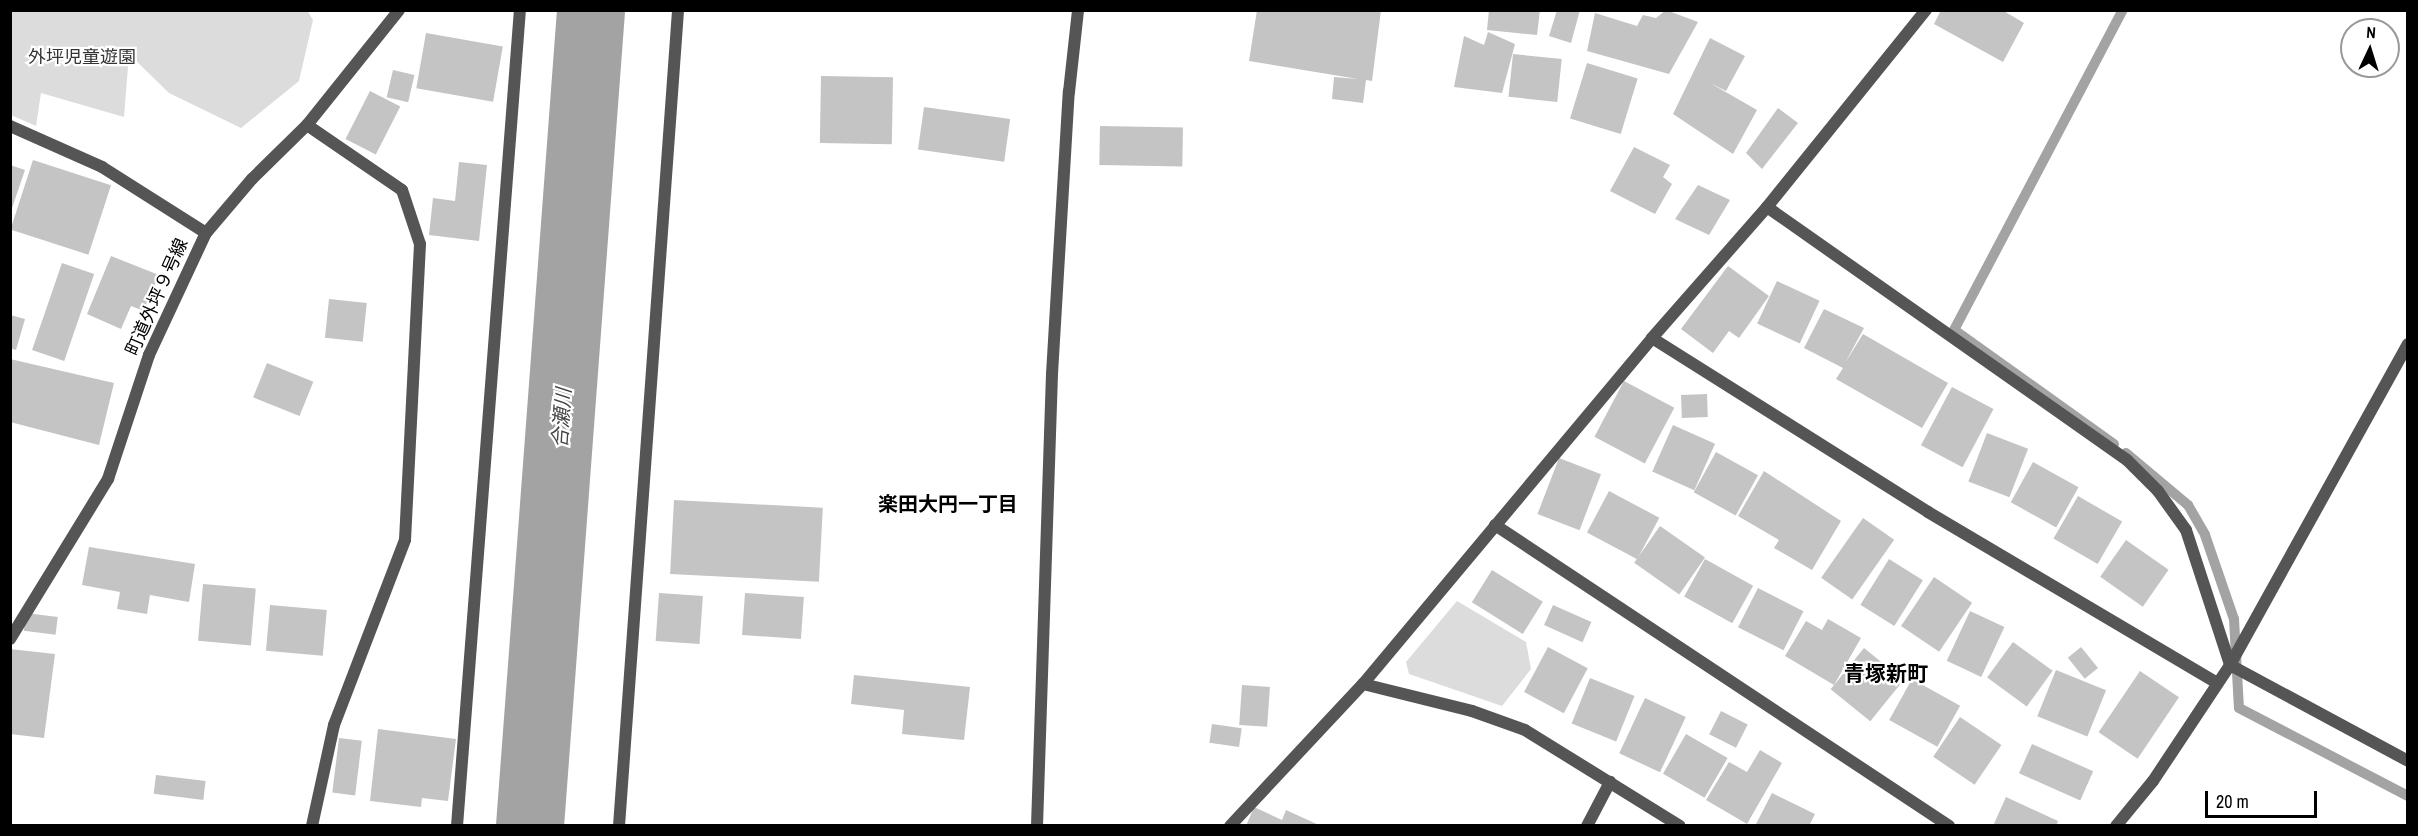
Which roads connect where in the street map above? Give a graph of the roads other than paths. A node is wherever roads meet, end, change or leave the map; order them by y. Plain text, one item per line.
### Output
1 (399, 10) edge
2 (520, 10) edge
3 (678, 10) edge
4 (1078, 10) edge
5 (1926, 10) edge
6 (307, 125) junction
7 (10, 126) edge
8 (1767, 207) junction
9 (206, 233) junction
10 (1652, 338) junction
11 (2408, 344) edge
12 (1495, 525) junction
13 (10, 639) edge
14 (2230, 665) junction
15 (2216, 682) junction
16 (1363, 684) junction
17 (2408, 761) edge
18 (1610, 782) junction
19 (312, 825) edge
20 (457, 825) edge
21 (619, 825) edge
22 (1037, 825) edge
23 (1230, 825) edge
24 (1587, 825) edge
25 (1680, 825) edge
26 (1949, 825) edge
27 (2116, 825) edge

1 - 6 street, 町道外坪９号線
2 - 20 street
3 - 21 street
4 - 22 street
5 - 8 street
6 - 9 street, 町道外坪９号線
6 - 19 street
7 - 9 street
8 - 10 street
8 - 14 street
9 - 13 street, 町道外坪９号線
10 - 12 street
10 - 15 street
11 - 14 street
12 - 16 street
12 - 26 street
14 - 15 street
14 - 17 street
15 - 27 street
16 - 18 street
16 - 23 street
18 - 24 street
18 - 25 street

